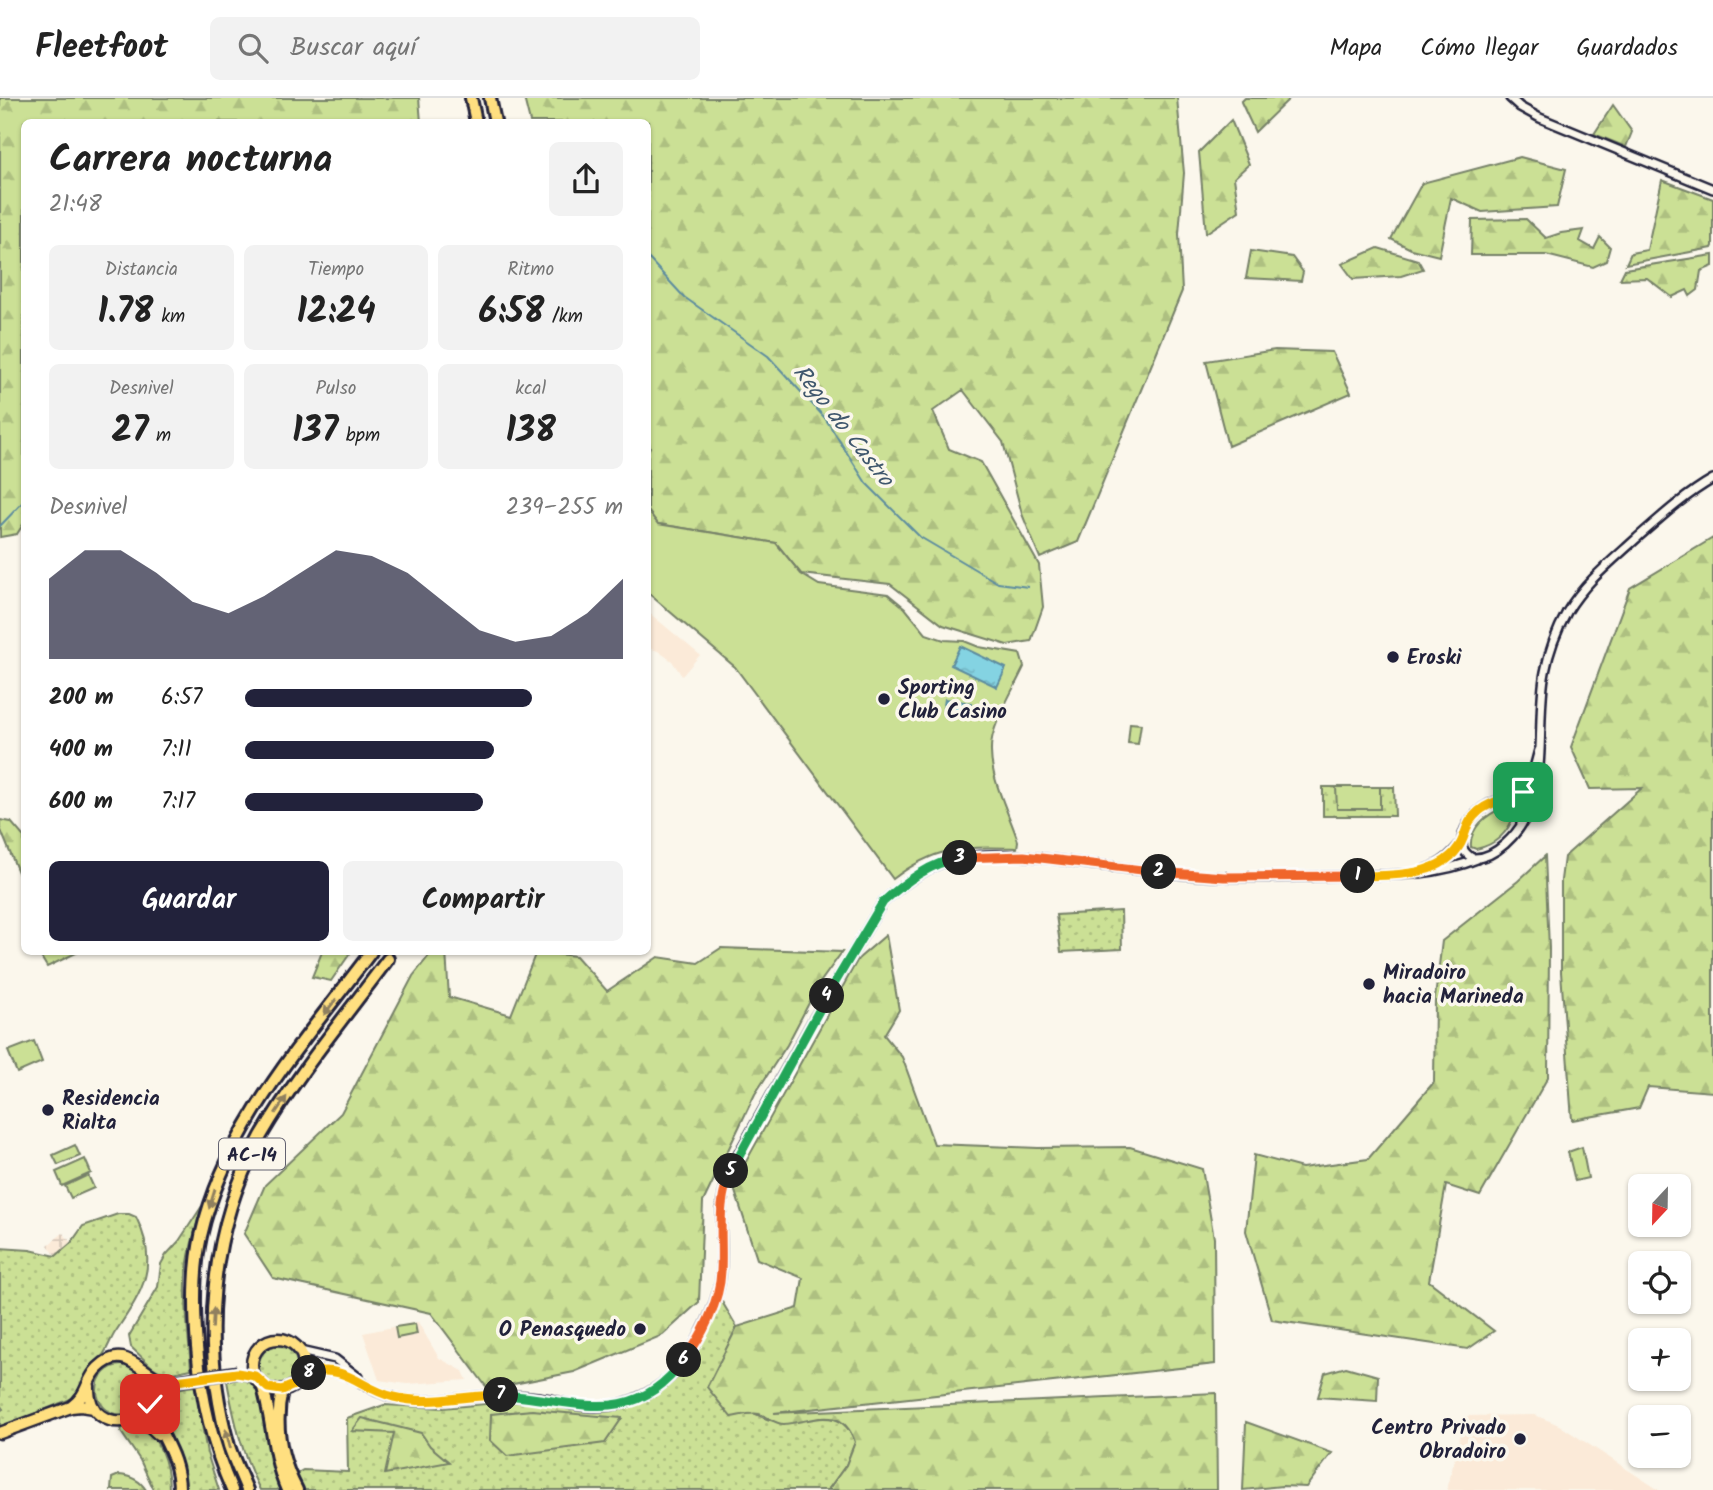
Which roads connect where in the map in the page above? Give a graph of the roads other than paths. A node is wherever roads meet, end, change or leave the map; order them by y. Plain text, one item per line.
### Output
1 (471, 98) edge
2 (490, 98) edge
3 (1510, 98) edge
4 (474, 119) edge
5 (494, 119) edge
6 (1713, 189) edge
7 (1713, 479) edge
8 (1539, 750) junction
9 (1510, 799) junction
10 (1521, 824) junction
11 (1461, 843) junction
12 (1477, 859) junction
13 (1409, 874) junction
14 (369, 955) edge
15 (388, 959) dead end
16 (300, 1351) junction
17 (253, 1359) junction
18 (146, 1371) junction
19 (237, 1373) junction
20 (302, 1374) junction
21 (259, 1380) junction
22 (176, 1381) junction
23 (363, 1383) junction
24 (89, 1384) junction
25 (282, 1390) junction
26 (151, 1400) junction
27 (71, 1407) junction
28 (94, 1408) junction
29 (131, 1421) junction
30 (209, 1424) junction
31 (0, 1433) edge
32 (177, 1490) edge
33 (225, 1490) edge
34 (232, 1490) edge
35 (247, 1490) edge
36 (287, 1490) edge
37 (297, 1490) edge

1 - 4 highway
2 - 5 highway
3 - 6 street
7 - 8 street
8 - 9 street
8 - 10 street
9 - 10 street
9 - 11 street
10 - 12 street
11 - 12 street
11 - 13 street
12 - 13 street
13 - 23 street
14 -> 30 highway, AC-14
35 -> 15 highway, AC-14
16 - 17 main road
16 - 20 main road
16 - 23 street
17 - 19 main road
17 - 21 main road
18 - 22 main road
18 - 24 main road
18 - 26 main road
19 - 21 main road
19 - 22 main road, bridge
20 - 23 street
20 - 25 main road
21 - 25 main road
21 - 36 highway
22 - 26 main road
24 - 27 main road
24 - 28 main road
25 - 37 highway
26 - 29 main road
26 - 32 highway
27 - 28 main road
27 - 31 main road
28 - 29 main road
29 - 32 highway
30 - 33 highway
30 - 34 highway, AC-14

